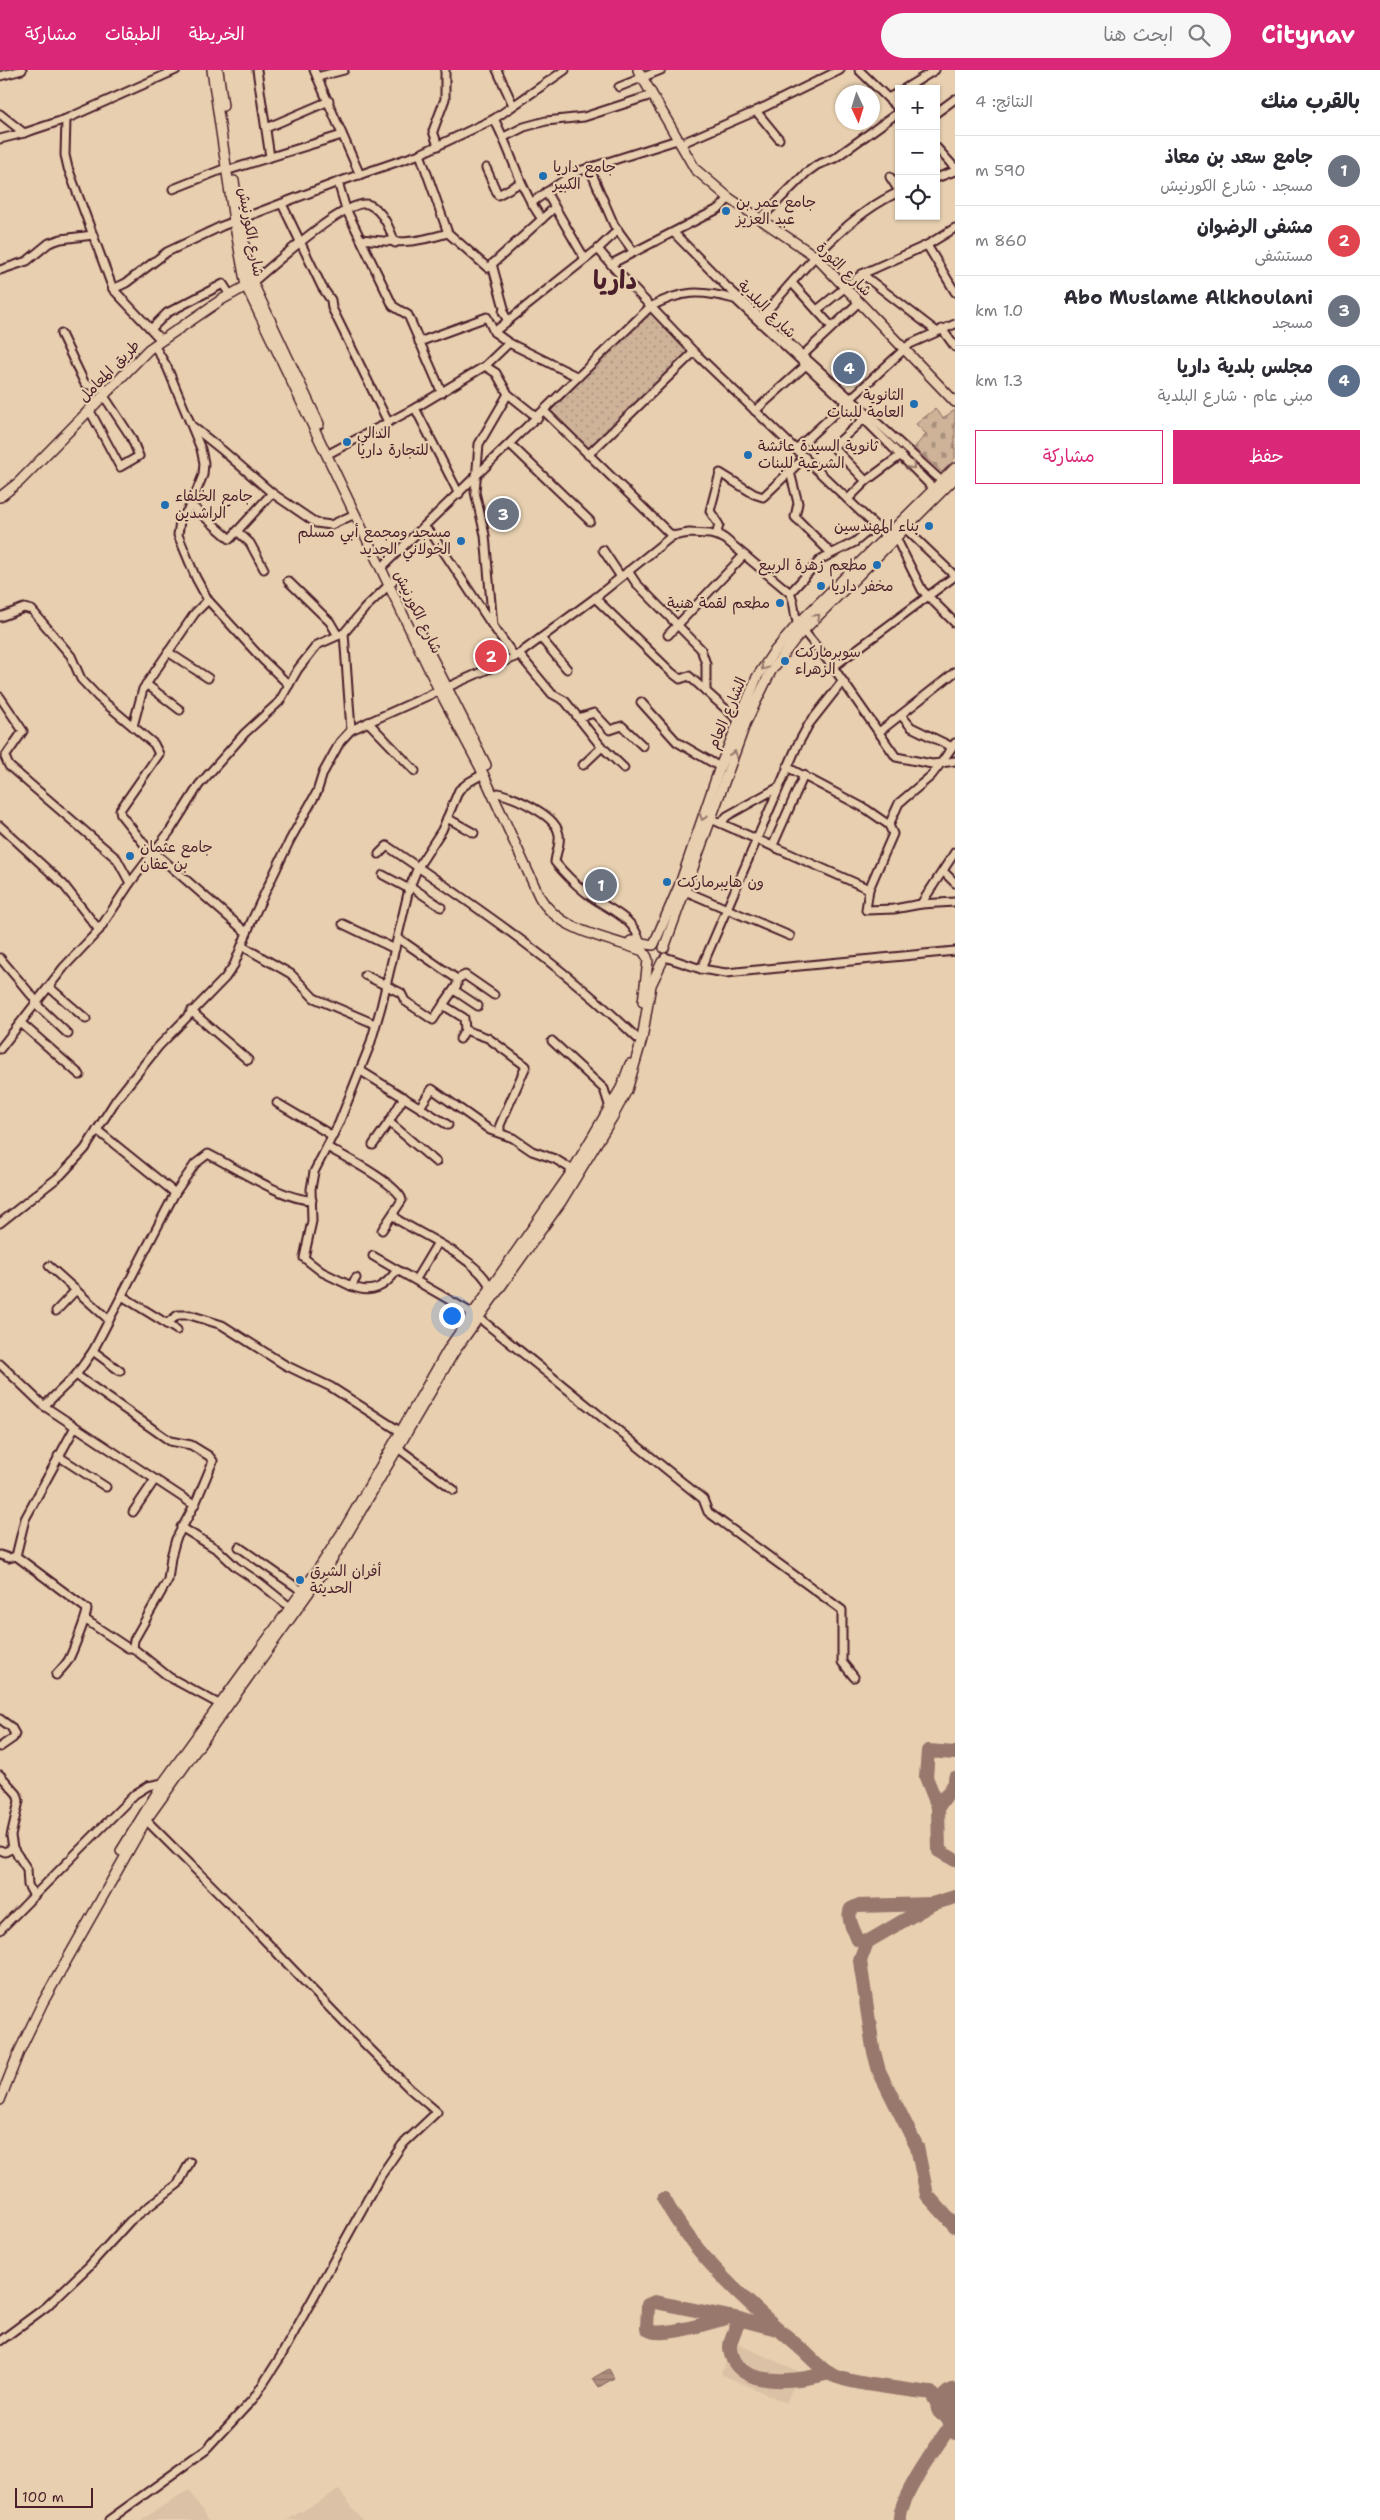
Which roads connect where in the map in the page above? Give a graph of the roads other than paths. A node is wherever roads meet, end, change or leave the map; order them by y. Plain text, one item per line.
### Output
1 (22, 70) edge
2 (176, 70) edge
3 (212, 70) edge
4 (218, 70) edge
5 (257, 70) edge
6 (344, 70) edge
7 (445, 70) edge
8 (497, 70) edge
9 (565, 70) edge
10 (661, 70) edge
11 (840, 70) edge
12 (859, 70) edge
13 (935, 70) edge
14 (316, 73) edge
15 (640, 74) edge
16 (0, 76) edge
17 (911, 85) edge
18 (619, 87) dead end
19 (895, 94) edge
20 (652, 95) junction
21 (888, 98) junction
22 (955, 99) edge
23 (329, 101) junction
24 (513, 105) junction
25 (895, 106) edge
26 (940, 110) edge
27 (756, 111) junction
28 (0, 114) edge
29 (895, 114) edge
30 (66, 119) junction
31 (494, 119) junction
32 (266, 128) junction
33 (24, 133) junction
34 (342, 135) junction
35 (504, 137) junction
36 (0, 139) edge
37 (779, 139) dead end
38 (678, 142) junction
39 (438, 146) junction
40 (940, 152) edge
41 (420, 154) junction
42 (270, 157) junction
43 (589, 167) junction
44 (486, 168) dead end
45 (229, 169) junction
46 (955, 169) edge
47 (360, 175) junction
48 (940, 176) edge
49 (890, 177) dead end
50 (338, 182) junction
51 (520, 183) junction
52 (895, 185) edge
53 (172, 188) dead end
54 (546, 192) junction
55 (895, 194) edge
56 (729, 198) junction
57 (531, 203) junction
58 (282, 204) junction
59 (554, 208) junction
60 (346, 209) junction
61 (542, 219) junction
62 (760, 219) junction
63 (237, 220) junction
64 (955, 228) edge
65 (618, 230) junction
66 (448, 233) junction
67 (674, 233) junction
68 (93, 235) junction
69 (361, 239) junction
70 (301, 242) junction
71 (395, 243) junction
72 (927, 245) junction
73 (598, 249) junction
74 (633, 251) junction
75 (815, 256) junction
76 (586, 259) junction
77 (492, 264) junction
78 (611, 264) junction
79 (0, 270) edge
80 (862, 274) junction
81 (792, 283) junction
82 (249, 285) junction
83 (726, 286) junction
84 (844, 287) junction
85 (113, 289) junction
86 (955, 292) edge
87 (230, 295) junction
88 (734, 298) junction
89 (859, 302) junction
90 (650, 307) junction
91 (817, 310) junction
92 (760, 319) junction
93 (508, 321) junction
94 (955, 324) edge
95 (832, 327) junction
96 (152, 328) junction
97 (939, 330) junction
98 (494, 332) junction
99 (61, 334) dead end
100 (158, 342) junction
101 (420, 342) junction
102 (508, 343) junction
103 (955, 347) edge
104 (904, 350) junction
105 (694, 352) junction
106 (803, 355) junction
107 (485, 366) junction
108 (805, 366) junction
109 (578, 377) junction
110 (107, 393) junction
111 (442, 393) junction
112 (508, 394) junction
113 (850, 401) junction
114 (955, 402) edge
115 (415, 408) junction
116 (90, 410) junction
117 (755, 411) junction
118 (544, 412) junction
119 (538, 418) junction
120 (864, 419) junction
121 (388, 422) junction
122 (189, 425) junction
123 (510, 444) junction
124 (796, 449) junction
125 (332, 452) junction
126 (901, 454) junction
127 (588, 455) junction
128 (805, 457) junction
129 (790, 472) junction
130 (478, 474) junction
131 (950, 476) edge
132 (866, 481) junction
133 (927, 481) junction
134 (937, 491) junction
135 (272, 494) junction
136 (459, 494) junction
137 (0, 497) edge
138 (848, 499) junction
139 (191, 505) junction
140 (355, 514) junction
141 (590, 521) dead end
142 (874, 526) junction
143 (424, 527) junction
144 (906, 529) junction
145 (237, 531) junction
146 (672, 536) junction
147 (724, 538) junction
148 (892, 539) junction
149 (602, 550) dead end
150 (831, 554) junction
151 (744, 555) junction
152 (384, 566) junction
153 (264, 569) dead end
154 (628, 571) junction
155 (955, 576) edge
156 (621, 577) junction
157 (288, 581) dead end
158 (392, 583) junction
159 (790, 593) junction
160 (926, 597) junction
161 (596, 598) junction
162 (208, 600) junction
163 (0, 617) edge
164 (955, 622) edge
165 (679, 625) junction
166 (493, 626) junction
167 (801, 628) junction
168 (340, 634) junction
169 (668, 635) dead end
170 (541, 638) junction
171 (168, 652) junction
172 (517, 655) junction
173 (833, 667) junction
174 (567, 669) dead end
175 (955, 672) edge
176 (208, 678) dead end
177 (842, 682) junction
178 (146, 684) junction
179 (289, 685) junction
180 (443, 688) junction
181 (706, 691) junction
182 (0, 697) edge
183 (640, 702) dead end
184 (180, 710) dead end
185 (901, 715) junction
186 (578, 718) junction
187 (738, 720) junction
188 (368, 722) junction
189 (133, 726) junction
190 (351, 730) junction
191 (879, 732) junction
192 (954, 745) edge
193 (643, 746) dead end
194 (602, 747) junction
195 (955, 761) edge
196 (941, 763) junction
197 (583, 765) dead end
198 (720, 767) junction
199 (787, 767) junction
200 (624, 768) dead end
201 (415, 771) dead end
202 (483, 774) junction
203 (804, 775) junction
204 (779, 787) junction
205 (498, 793) junction
206 (447, 818) junction
207 (711, 819) junction
208 (721, 823) junction
209 (889, 825) junction
210 (0, 826) edge
211 (474, 833) dead end
212 (758, 839) junction
213 (773, 845) junction
214 (955, 852) edge
215 (153, 853) junction
216 (379, 854) dead end
217 (418, 867) junction
218 (942, 871) junction
219 (383, 875) dead end
220 (130, 883) junction
221 (955, 883) edge
222 (409, 888) junction
223 (684, 888) junction
224 (869, 889) junction
225 (955, 902) edge
226 (921, 904) junction
227 (441, 907) dead end
228 (728, 909) junction
229 (343, 924) dead end
230 (99, 930) junction
231 (247, 934) junction
232 (790, 936) dead end
233 (398, 938) junction
234 (640, 944) junction
235 (653, 945) junction
236 (242, 946) junction
237 (395, 949) junction
238 (955, 951) edge
239 (664, 956) junction
240 (0, 958) edge
241 (648, 959) junction
242 (701, 969) junction
243 (365, 976) dead end
244 (458, 979) junction
245 (386, 986) junction
246 (50, 987) junction
247 (454, 990) junction
248 (494, 995) dead end
249 (37, 1003) junction
250 (443, 1005) junction
251 (478, 1006) dead end
252 (191, 1011) junction
253 (86, 1019) dead end
254 (21, 1023) junction
255 (375, 1024) junction
256 (465, 1030) junction
257 (68, 1034) dead end
258 (637, 1038) junction
259 (460, 1039) dead end
260 (552, 1041) dead end
261 (0, 1049) edge
262 (248, 1060) dead end
263 (361, 1071) junction
264 (80, 1075) dead end
265 (404, 1097) junction
266 (277, 1103) dead end
267 (420, 1106) junction
268 (609, 1114) junction
269 (388, 1122) junction
270 (448, 1125) dead end
271 (97, 1130) junction
272 (500, 1133) junction
273 (333, 1136) junction
274 (373, 1145) dead end
275 (327, 1147) junction
276 (436, 1162) dead end
277 (573, 1170) junction
278 (176, 1193) junction
279 (312, 1200) junction
280 (394, 1215) junction
281 (0, 1224) edge
282 (382, 1230) dead end
283 (437, 1244) junction
284 (373, 1256) dead end
285 (49, 1266) dead end
286 (507, 1269) junction
287 (397, 1270) junction
288 (356, 1278) dead end
289 (416, 1279) junction
290 (351, 1286) junction
291 (490, 1287) junction
292 (76, 1290) junction
293 (122, 1296) junction
294 (56, 1311) dead end
295 (475, 1315) junction
296 (109, 1320) junction
297 (166, 1324) junction
298 (177, 1330) dead end
299 (93, 1350) junction
300 (0, 1364) edge
301 (120, 1371) dead end
302 (76, 1375) junction
303 (44, 1406) junction
304 (75, 1427) junction
305 (400, 1432) junction
306 (396, 1446) junction
307 (58, 1456) junction
308 (154, 1480) junction
309 (106, 1486) dead end
310 (454, 1490) dead end
311 (194, 1505) junction
312 (133, 1512) dead end
313 (181, 1527) junction
314 (239, 1547) dead end
315 (0, 1555) edge
316 (16, 1556) junction
317 (322, 1570) junction
318 (302, 1592) junction
319 (291, 1608) junction
320 (86, 1620) junction
321 (133, 1648) junction
322 (250, 1669) junction
323 (56, 1675) dead end
324 (854, 1677) dead end
325 (219, 1704) junction
326 (0, 1719) edge
327 (0, 1747) edge
328 (0, 1775) edge
329 (166, 1785) junction
330 (146, 1820) junction
331 (13, 1848) junction
332 (0, 1850) edge
333 (34, 1896) junction
334 (0, 1930) edge
335 (0, 2085) edge
336 (0, 2100) edge
337 (190, 2162) dead end
338 (0, 2341) edge
339 (109, 2520) edge

1 - 16 street
2 - 30 street
3 - 45 main road, شارع الكورنيش
4 - 45 main road, شارع الكورنيش
5 - 32 street
6 - 14 street
7 - 39 street
8 - 24 street
9 - 24 street
10 - 15 street
11 - 27 street
12 - 21 street
13 - 17 street
14 - 23 street
15 - 18 street
15 - 20 main road, شارع الثورة
19 - 21 street
20 - 35 street
20 - 38 main road, شارع الثورة
21 - 25 street
22 - 26 street
23 - 32 street
23 - 34 street
24 - 31 street
27 - 37 street
27 - 38 street
28 - 33 street
29 - 62 street
30 - 33 street
30 - 68 street
31 - 35 street
31 - 39 street
32 - 42 street
33 - 36 street
34 - 42 street
34 - 47 street
35 - 51 street
38 - 43 street
38 - 56 main road, شارع الثورة
39 - 41 street
40 - 46 street
41 - 47 street
41 - 66 street
42 - 45 street
43 - 54 street
43 - 65 street
44 - 51 street
45 - 53 street
45 - 63 main road, شارع الكورنيش
46 - 48 street
47 - 50 street
49 - 52 street
50 - 58 street
50 - 60 street
51 - 57 street
54 - 57 street
54 - 59 street
55 - 75 street
56 - 62 main road, شارع الثورة
56 - 67 street
57 - 61 street
58 - 63 street
58 - 70 street
59 - 61 street
59 - 76 street
60 - 69 street
60 - 70 street
60 - 71 street
61 - 77 street
62 - 75 main road, شارع الثورة
63 - 82 main road, شارع الكورنيش
63 - 85 street
64 - 72 street
65 - 73 street
65 - 74 street
66 - 71 street
66 - 77 street
67 - 74 street
67 - 83 street
68 - 79 street
68 - 85 street
69 - 71 street
69 - 101 street
70 - 82 street
70 - 121 street
72 - 80 street
72 - 86 street
73 - 76 street
73 - 78 street
74 - 78 street
75 - 81 street
75 - 84 main road, شارع الثورة
76 - 93 street
77 - 93 street
78 - 90 street
80 - 84 street
80 - 97 street
81 - 91 street
81 - 92 street
82 - 87 main road, طريق المعامل
82 - 125 main road, شارع الكورنيش
82 - 140 main road, شارع الكورنيش
83 - 88 street, شارع البلدية
83 - 92 street, شارع البلدية
84 - 89 main road, شارع الثورة
84 - 91 street
85 - 96 street
87 - 96 street
87 - 100 main road, طريق المعامل
88 - 90 street
88 - 92 street, شارع البلدية
89 - 95 street
89 - 104 main road, شارع الثورة
90 - 105 street
90 - 109 street
91 - 95 street
92 - 106 street, شارع البلدية
92 - 108 street, شارع البلدية
93 - 98 street
94 - 97 street
95 - 106 street
96 - 100 street
97 - 103 street
97 - 104 street
98 - 101 street
98 - 102 street
99 - 110 street
100 - 110 main road, طريق المعامل
100 - 122 street
101 - 111 street
102 - 107 street
102 - 109 street
104 - 113 street
104 - 114 main road, شارع الثورة
105 - 117 street
105 - 127 street
106 - 113 street, شارع البلدية
107 - 111 street
107 - 112 street
108 - 113 street, شارع البلدية
108 - 117 street
109 - 118 street
110 - 116 main road, طريق المعامل
110 - 116 street
111 - 115 street
112 - 119 street
112 - 130 street
113 - 120 street, شارع البلدية
113 - 124 street
113 - 131 street, شارع البلدية
115 - 121 street
115 - 136 street
116 - 137 main road, طريق المعامل
117 - 124 street
118 - 119 street
118 - 127 street
119 - 123 street
120 - 126 street, شارع البلدية
120 - 132 street
121 - 125 street
122 - 135 street
122 - 139 street
123 - 130 street
123 - 141 street
124 - 128 street
125 - 152 main road, شارع الكورنيش
126 - 132 street
126 -> 133 street, شارع البلدية
127 - 146 street
128 - 129 street
128 - 138 street
129 - 147 street
129 - 150 street
130 - 136 street
130 - 166 street
131 - 133 street
131 - 134 main road, الشارع العام
132 - 138 street
133 - 134 street, شارع البلدية
134 - 144 main road, الشارع العام
134 - 148 main road, الشارع العام
135 - 140 street
135 - 145 street
136 - 143 street
138 - 142 street
139 - 145 street
139 - 162 street
140 - 152 main road, شارع الكورنيش
142 - 148 street
142 - 150 street
143 - 152 street
143 - 166 street
144 - 148 main road, الشارع العام
144 - 155 street
145 - 153 street
146 - 147 street
146 - 154 street
147 - 151 street
148 - 160 street
148 - 167 main road, الشارع العام
149 - 156 street
150 - 159 street
151 - 159 street
151 - 165 street
152 - 158 main road, شارع الكورنيش
154 - 156 street
154 - 165 street
155 - 160 street
156 - 161 street
157 - 168 street
158 - 168 street
158 - 180 main road, شارع الكورنيش
159 - 167 street
160 - 164 street
160 - 173 street
161 - 170 street
161 - 181 street
162 - 171 street
162 - 179 street
163 - 189 street
165 - 169 street
165 - 181 street
166 - 172 street
167 - 173 street
167 -> 187 main road, الشارع العام
207 -> 167 main road, الشارع العام
168 - 179 street
168 - 190 street
170 - 172 street
170 - 174 street
171 - 176 street
171 - 178 street
172 - 180 street
172 - 186 street
173 - 177 street
175 - 185 street
177 - 191 street
177 - 199 street
178 - 184 street
178 - 189 street
179 - 215 street
180 - 188 street
180 - 202 main road, شارع الكورنيش
180 - 205 main road, شارع الكورنيش
181 - 187 street
182 - 220 street
183 - 198 street
185 - 191 street
185 - 192 street
186 - 193 street
186 - 194 street
187 - 198 main road, الشارع العام
188 - 190 street
188 - 201 street
189 - 215 street
190 - 231 street
191 - 196 street
192 - 196 street
194 - 197 street
194 - 200 street
195 - 196 street
196 - 209 street
198 -> 223 main road, الشارع العام
199 - 203 street
199 - 204 street
202 - 206 street
202 - 241 main road, شارع الكورنيش
203 - 209 street
203 - 213 street
204 - 208 street
204 - 212 street
205 - 234 main road, شارع الكورنيش
205 - 234 street
206 - 211 street
206 - 217 street
207 - 208 street
207 - 223 main road, الشارع العام
208 - 212 street
209 - 224 street
210 - 230 street
212 - 213 street
212 - 228 street
213 - 224 street
214 - 218 street
215 - 220 street
215 - 231 street
216 - 217 street
217 - 222 street
217 - 258 street
218 - 221 street
218 - 226 street
219 - 222 street
220 - 230 street
222 - 227 street
222 - 233 street
223 - 228 street
223 - 235 main road, الشارع العام
223 - 239 main road, الشارع العام
224 - 226 street
225 - 226 street
228 - 232 street
228 - 242 street
229 - 237 street
230 - 246 street
231 - 236 street
233 - 237 street
233 - 244 street
234 - 235 main road, شارع الكورنيش
235 - 239 main road
235 - 241 main road
236 - 252 street
236 - 255 street
237 - 245 street
238 - 242 street
239 - 241 main road
239 - 242 street
239 - 268 main road, الشارع العام
240 - 249 street
241 - 258 main road
243 - 245 street
244 - 247 street
244 - 248 street
245 - 250 street
245 - 255 street
246 - 249 street
246 - 253 street
247 - 250 street
247 - 251 street
249 - 254 street
249 - 257 street
250 - 256 street
252 - 262 street
252 - 271 street
254 - 261 street
254 - 264 street
255 - 263 street
256 - 259 street
256 - 272 street
258 - 268 main road
260 - 268 street
263 - 265 street
263 - 273 street
265 - 267 street
265 - 269 street
266 - 273 street
267 - 270 street
267 - 272 street
268 - 277 main road
268 - 286 main road
269 - 274 street
269 - 276 street
271 - 278 street
271 - 281 street
272 - 277 street
273 - 275 street
275 - 279 street
275 - 280 street
277 - 286 main road
278 - 279 street
278 - 293 street
279 - 290 street
280 - 282 street
280 - 283 street
283 - 289 street
283 - 291 street
284 - 287 street
285 - 292 street
286 - 291 main road
286 - 295 main road
287 - 289 street
287 - 290 street
288 - 290 street
289 - 295 street
291 - 295 main road
292 - 294 street
292 - 296 street
293 - 296 street
293 - 297 street
295 - 305 main road
295 - 306 main road
295 - 324 street
296 - 299 street
297 - 298 street
297 - 305 street
299 - 301 street
299 - 302 street
300 - 303 street
302 - 303 street
302 - 311 street
303 - 304 street
304 - 307 street
304 - 308 street
305 - 306 main road
306 - 310 street
306 - 317 main road
307 - 309 street
307 - 316 street
308 - 311 street
308 - 312 street
311 - 313 street
313 - 319 street
313 - 321 street
314 - 318 street
315 - 316 street
316 - 320 street
317 - 318 main road
317 - 322 main road
318 - 319 main road
319 - 322 main road
320 - 321 street
320 - 323 street
321 - 325 street
322 - 325 main road
322 - 329 main road
325 - 329 main road
326 - 327 street
328 - 331 street
329 - 330 main road
329 - 333 street
329 - 335 main road
330 - 336 main road
330 - 339 street
331 - 332 street
331 - 333 street
333 - 334 street
337 - 338 street

